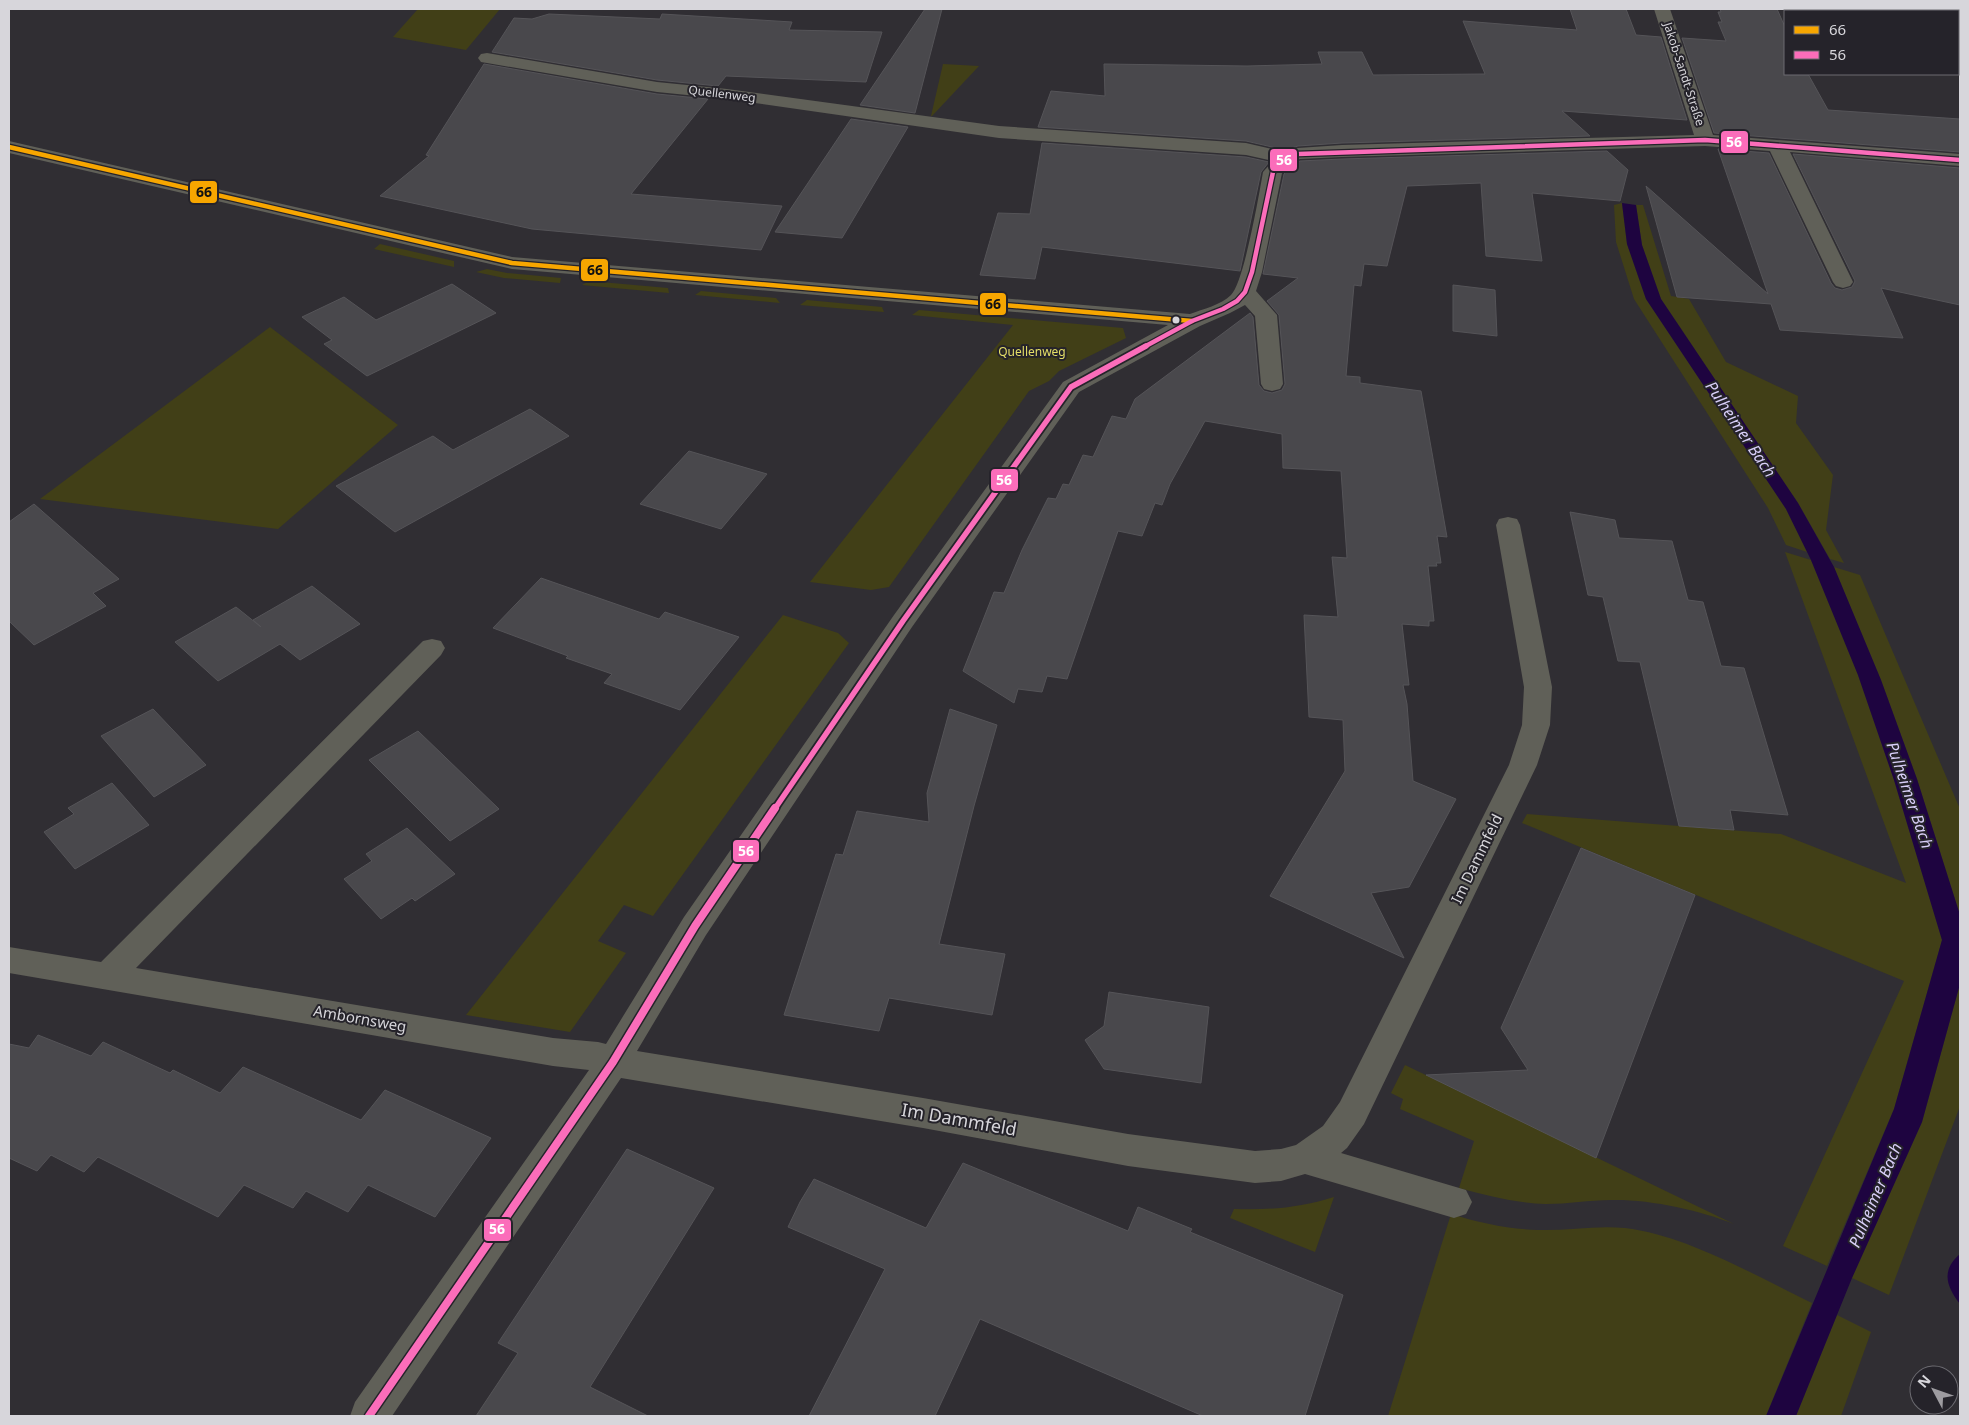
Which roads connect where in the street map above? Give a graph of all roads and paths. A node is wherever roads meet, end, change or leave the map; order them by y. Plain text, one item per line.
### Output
1 (1662, 9) edge
2 (487, 58) dead end
3 (1705, 140) junction
4 (1777, 146) junction
5 (9, 147) edge
6 (1286, 158) junction
7 (1960, 160) edge
8 (1843, 282) dead end
9 (1245, 292) junction
10 (1192, 321) junction
11 (1272, 384) dead end
12 (1508, 525) dead end
13 (432, 648) dead end
14 (9, 960) edge
15 (107, 977) junction
16 (613, 1062) junction
17 (1305, 1158) junction
18 (1454, 1202) dead end
19 (369, 1416) edge

1 - 3 street, Jakob-Sandt-Straße
2 - 6 street, Quellenweg
3 - 4 street, Quellenweg
3 - 6 street, Quellenweg
4 - 7 street, Quellenweg
4 - 8 street
5 - 10 street
6 - 9 street
9 - 10 street
9 - 11 street
10 - 16 street
12 - 17 street, Im Dammfeld
13 - 15 street
14 - 15 street, Ambornsweg
15 - 16 street, Ambornsweg
16 - 17 street, Im Dammfeld
16 - 19 street
17 - 18 street

